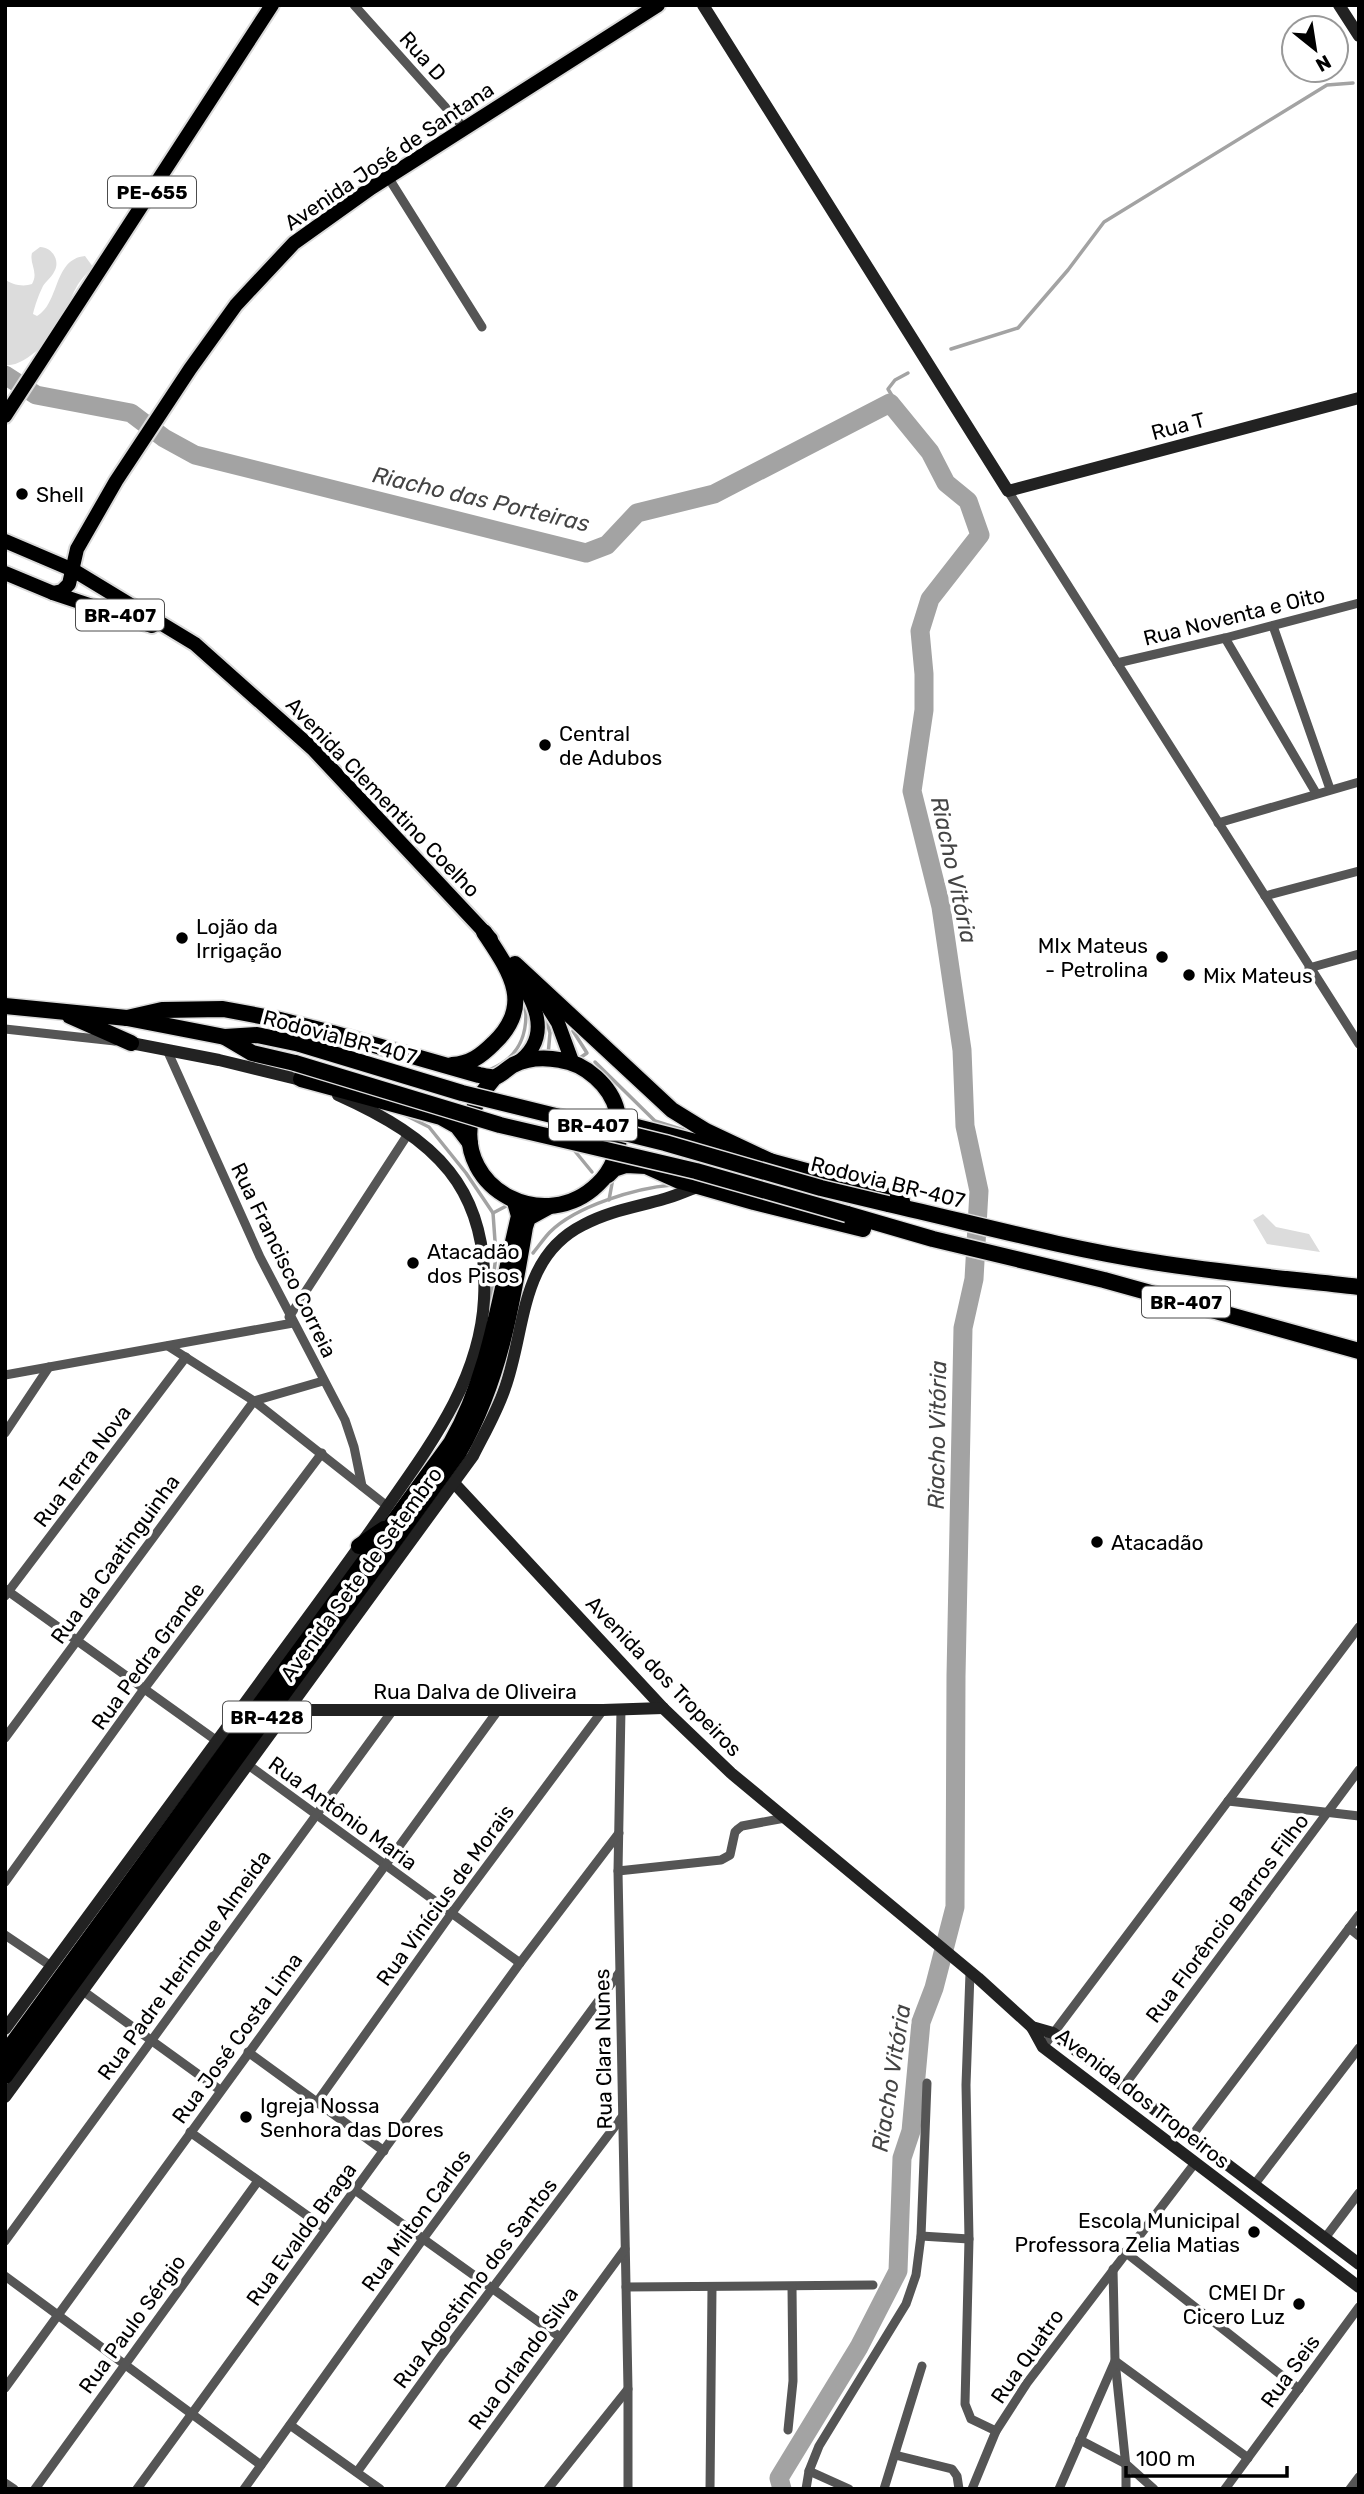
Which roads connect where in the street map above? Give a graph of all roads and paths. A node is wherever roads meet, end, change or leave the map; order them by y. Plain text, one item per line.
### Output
1 (272, 5) edge
2 (354, 5) edge
3 (658, 5) edge
4 (703, 5) edge
5 (1339, 5) edge
6 (1359, 36) edge
7 (465, 130) junction
8 (388, 177) junction
9 (482, 327) dead end
10 (1359, 398) edge
11 (8, 411) edge
12 (1008, 491) junction
13 (5, 541) edge
14 (73, 570) junction
15 (5, 573) edge
16 (52, 593) junction
17 (1359, 603) edge
18 (1273, 626) junction
19 (187, 637) junction
20 (1225, 638) junction
21 (1117, 663) junction
22 (1359, 782) edge
23 (1330, 789) junction
24 (1316, 793) junction
25 (1218, 823) junction
26 (1359, 871) edge
27 (1265, 896) junction
28 (484, 932) junction
29 (1359, 954) edge
30 (515, 964) junction
31 (1309, 968) junction
32 (5, 1006) edge
33 (55, 1009) junction
34 (127, 1018) junction
35 (5, 1030) edge
36 (225, 1037) junction
37 (131, 1043) junction
38 (1358, 1043) edge
39 (167, 1050) junction
40 (443, 1064) junction
41 (516, 1064) junction
42 (573, 1064) junction
43 (495, 1077) junction
44 (301, 1079) junction
45 (617, 1116) junction
46 (408, 1134) junction
47 (470, 1143) junction
48 (772, 1162) junction
49 (606, 1177) junction
50 (700, 1186) junction
51 (514, 1202) junction
52 (548, 1207) junction
53 (915, 1210) junction
54 (926, 1237) junction
55 (1359, 1287) edge
56 (291, 1320) junction
57 (168, 1346) junction
58 (1359, 1351) edge
59 (186, 1357) junction
60 (48, 1367) junction
61 (5, 1375) edge
62 (323, 1381) junction
63 (254, 1401) junction
64 (485, 1402) junction
65 (486, 1430) junction
66 (5, 1433) edge
67 (322, 1453) junction
68 (454, 1483) junction
69 (362, 1486) junction
70 (387, 1506) junction
71 (394, 1522) junction
72 (359, 1546) junction
73 (6, 1592) edge
74 (1359, 1627) edge
75 (77, 1640) junction
76 (310, 1668) junction
77 (144, 1689) junction
78 (663, 1707) junction
79 (499, 1709) junction
80 (621, 1709) junction
81 (288, 1710) junction
82 (393, 1710) junction
83 (603, 1710) junction
84 (5, 1738) edge
85 (217, 1741) junction
86 (247, 1764) junction
87 (1359, 1770) edge
88 (1228, 1801) junction
89 (1326, 1813) junction
90 (316, 1814) junction
91 (1359, 1816) edge
92 (785, 1818) junction
93 (619, 1833) junction
94 (384, 1865) junction
95 (618, 1871) junction
96 (5, 1882) edge
97 (452, 1914) junction
98 (1359, 1915) edge
99 (1349, 1928) junction
100 (5, 1935) edge
101 (1359, 1936) edge
102 (520, 1963) junction
103 (51, 1966) junction
104 (619, 1973) junction
105 (970, 1973) junction
106 (83, 1991) junction
107 (1032, 2027) junction
108 (5, 2029) edge
109 (1053, 2033) junction
110 (152, 2039) junction
111 (1043, 2047) junction
112 (1359, 2048) edge
113 (248, 2052) junction
114 (5, 2054) edge
115 (5, 2076) edge
116 (927, 2083) dead end
117 (1123, 2087) junction
118 (220, 2090) junction
119 (5, 2097) edge
120 (317, 2102) junction
121 (622, 2117) junction
122 (190, 2132) junction
123 (1191, 2137) junction
124 (384, 2151) junction
125 (1195, 2163) junction
126 (258, 2181) junction
127 (1254, 2185) junction
128 (355, 2190) junction
129 (1359, 2193) edge
130 (326, 2229) junction
131 (921, 2236) junction
132 (1325, 2238) junction
133 (424, 2239) junction
134 (968, 2239) junction
135 (5, 2241) edge
136 (625, 2249) junction
137 (1125, 2252) junction
138 (1359, 2264) edge
139 (1113, 2269) junction
140 (5, 2276) edge
141 (873, 2286) dead end
142 (626, 2287) junction
143 (792, 2287) junction
144 (1359, 2287) edge
145 (492, 2288) junction
146 (712, 2288) junction
147 (1359, 2307) edge
148 (59, 2315) junction
149 (560, 2337) junction
150 (1115, 2361) junction
151 (125, 2362) junction
152 (922, 2366) dead end
153 (5, 2388) edge
154 (628, 2389) junction
155 (1299, 2389) junction
156 (192, 2413) junction
157 (290, 2426) junction
158 (788, 2430) dead end
159 (996, 2431) junction
160 (1080, 2440) junction
161 (895, 2455) junction
162 (1248, 2458) junction
163 (1126, 2464) junction
164 (261, 2465) junction
165 (809, 2471) junction
166 (357, 2472) junction
167 (1359, 2477) edge
168 (5, 2483) edge
169 (14, 2489) edge
170 (35, 2489) edge
171 (137, 2489) edge
172 (244, 2489) edge
173 (380, 2489) edge
174 (449, 2489) edge
175 (548, 2489) edge
176 (628, 2489) edge
177 (710, 2489) edge
178 (806, 2489) edge
179 (849, 2489) edge
180 (884, 2489) edge
181 (960, 2489) edge
182 (972, 2489) edge
183 (1059, 2489) edge
184 (1126, 2489) edge
185 (1154, 2489) edge
186 (1225, 2489) edge
187 (1350, 2489) edge

1 - 11 main road, PE-655
2 - 7 street, Rua D
3 - 7 main road, Avenida José de Santana
4 - 12 main road
5 - 6 main road
7 - 8 main road, Avenida José de Santana
8 - 9 street
8 - 14 main road, Avenida José de Santana
10 - 12 main road, Rua T
12 - 21 street
13 - 14 main road, Avenida Clementino Coelho / BR-407
14 - 16 main road
14 - 19 main road, Avenida Clementino Coelho / BR-407
15 - 16 main road, Avenida Clementino Coelho / BR-407
16 - 19 main road, Avenida Clementino Coelho / BR-407
17 - 18 street, Rua Noventa e Oito
18 - 20 street, Rua Noventa e Oito
18 - 23 street
19 - 28 main road, Avenida Clementino Coelho / BR-407
20 - 21 street, Rua Noventa e Oito
20 - 24 street
21 - 25 street
22 - 23 street
23 - 24 street
24 - 25 street
25 - 27 street
26 - 27 street
27 - 31 street
28 - 30 main road, Avenida Clementino Coelho
28 - 40 highway
28 - 41 main road, Avenida Clementino Coelho
29 - 31 street
30 - 42 main road, Avenida Clementino Coelho
30 - 48 highway
31 - 38 street
32 - 33 highway, BR-407
33 - 34 highway, BR-407
33 - 37 highway
34 - 36 highway, BR-407
34 - 40 highway, BR-407
35 - 37 street
36 - 53 highway, Rodovia BR-407 / BR-407, bridge
36 - 54 highway, Rodovia BR-407 / BR-407, bridge
37 - 39 main road, Avenida Sete de Setembro
39 - 44 main road, Avenida Sete de Setembro
39 - 56 street, Rua Francisco Correia
40 - 43 highway, BR-407
41 - 42 highway
41 - 43 highway
42 - 45 highway
43 - 47 highway
44 - 46 main road, Avenida Sete de Setembro
44 - 47 highway
45 - 48 highway, BR-407
45 - 49 highway
46 - 56 street
46 - 70 main road, Avenida Sete de Setembro
47 - 51 highway
48 - 53 highway, BR-407
49 - 50 highway, BR-407
49 - 52 highway
50 - 54 highway, BR-407
50 - 65 main road, Avenida Sete de Setembro
51 - 52 highway
51 - 71 highway, Avenida Sete de Setembro / BR-428
52 - 64 highway, Avenida Sete de Setembro / BR-428
53 - 55 highway, Rodovia BR-407 / BR-407
54 - 58 highway, Rodovia BR-407 / BR-407
56 - 57 street
56 - 62 street, Rua Francisco Correia
57 - 59 street
57 - 60 street
59 - 63 street
59 - 73 street, Rua Terra Nova
60 - 61 street
60 - 66 street
62 - 63 street
62 - 69 street, Rua Francisco Correia
63 - 67 street
63 - 75 street, Rua da Caatinguinha
64 - 65 highway
64 - 76 highway, Avenida Sete de Setembro / BR-428
65 - 68 main road, Avenida Sete de Setembro
67 - 69 street
67 - 77 street, Rua Pedra Grande
68 - 76 main road, Avenida Sete de Setembro
68 - 78 main road, Avenida dos Tropeiros
69 - 70 street
70 - 72 main road, Avenida Sete de Setembro
71 - 72 highway
71 - 114 highway, Avenida Sete de Setembro / BR-428
72 - 85 main road, Avenida Sete de Setembro
73 - 75 street
74 - 88 street
75 - 77 street
75 - 84 street, Rua da Caatinguinha
76 - 81 main road, Avenida Sete de Setembro
76 - 115 highway, Avenida Sete de Setembro / BR-428
77 - 85 street
77 - 96 street, Rua Pedra Grande
78 - 80 main road, Rua Dalva de Oliveira
78 - 92 main road, Avenida dos Tropeiros
79 - 82 main road, Rua Dalva de Oliveira
79 - 83 main road, Rua Dalva de Oliveira
79 - 94 street, Rua José Costa Lima
80 - 83 main road, Rua Dalva de Oliveira
80 - 93 street, Rua Clara Nunes
81 - 82 main road, Rua Dalva de Oliveira
81 - 86 main road, Avenida Sete de Setembro
82 - 90 street, Rua Padre Herinque Almeida
83 - 97 street, Rua Vinícius de Morais
85 - 103 main road, Avenida Sete de Setembro
86 - 90 street, Rua Antônio Maria
86 - 106 main road, Avenida Sete de Setembro
87 - 89 street, Rua Florêncio Barros Filho
88 - 89 street
88 - 109 street
89 - 91 street
89 - 117 street, Rua Florêncio Barros Filho
90 - 94 street, Rua Antônio Maria
90 - 110 street, Rua Padre Herinque Almeida
92 - 95 street
92 - 105 main road, Avenida dos Tropeiros
93 - 95 street, Rua Clara Nunes
93 - 102 street, Rua Evaldo Braga
94 - 97 street, Rua Antônio Maria
94 - 113 street, Rua José Costa Lima
95 - 104 street, Rua Clara Nunes
97 - 102 street, Rua Antônio Maria
97 - 120 street, Rua Vinícius de Morais
98 - 99 street
99 - 101 street
99 - 123 street
100 - 103 street
102 - 124 street, Rua Evaldo Braga
103 - 108 main road, Avenida Sete de Setembro
104 - 121 street, Rua Clara Nunes
104 - 133 street, Rua Milton Carlos
105 - 107 main road, Avenida dos Tropeiros
105 - 134 street
106 - 110 street
106 - 119 main road, Avenida Sete de Setembro
107 - 109 main road, Avenida dos Tropeiros
107 - 111 main road, Avenida dos Tropeiros
109 - 111 street
109 - 117 main road, Avenida dos Tropeiros
110 - 118 street
110 - 135 street, Rua Padre Herinque Almeida
111 - 125 main road, Avenida dos Tropeiros
112 - 127 street
113 - 118 street, Rua José Costa Lima
113 - 120 street
116 - 131 street
117 - 123 main road, Avenida dos Tropeiros
118 - 122 street, Rua José Costa Lima
120 - 124 street
121 - 136 street, Rua Clara Nunes
121 - 145 street, Rua Agostinho dos Santos
122 - 126 street
122 - 148 street, Rua José Costa Lima
123 - 127 main road, Avenida dos Tropeiros
124 - 128 street, Rua Evaldo Braga
125 - 137 street, Rua Quatro
125 - 144 main road, Avenida dos Tropeiros
126 - 130 street
126 - 151 street, Rua Paulo Sérgio
127 - 132 main road, Avenida dos Tropeiros
128 - 130 street, Rua Evaldo Braga
128 - 133 street
129 - 132 street
130 - 156 street, Rua Evaldo Braga
131 - 134 street
131 - 165 street
132 - 138 main road, Avenida dos Tropeiros
133 - 145 street
133 - 157 street, Rua Milton Carlos
134 - 159 street
136 - 142 street, Rua Clara Nunes
136 - 149 street, Rua Orlando Silva
137 - 139 street, Rua Quatro
137 - 155 street
139 - 150 street
139 - 159 street, Rua Quatro
140 - 148 street
141 - 143 street
142 - 146 street
142 - 154 street, Rua Clara Nunes
143 - 146 street
143 - 158 street
145 - 149 street
145 - 166 street, Rua Agostinho dos Santos
146 - 177 street
147 - 155 street, Rua Seis
148 - 151 street
148 - 153 street, Rua José Costa Lima
149 - 174 street, Rua Orlando Silva
150 - 160 street
150 - 162 street
150 - 163 street
151 - 156 street
151 - 170 street, Rua Paulo Sérgio
152 - 161 street
154 - 175 street
154 - 176 street, Rua Clara Nunes
155 - 162 street, Rua Seis
156 - 164 street
156 - 171 street, Rua Evaldo Braga
157 - 164 street, Rua Milton Carlos
157 - 166 street
159 - 182 street, Rua Quatro
160 - 163 street
160 - 183 street
161 - 180 street
161 - 181 street
162 - 186 street, Rua Seis
163 - 184 street
163 - 185 street
164 - 172 street, Rua Milton Carlos
165 - 178 street
165 - 179 street
166 - 173 street
167 - 187 street
168 - 169 street

